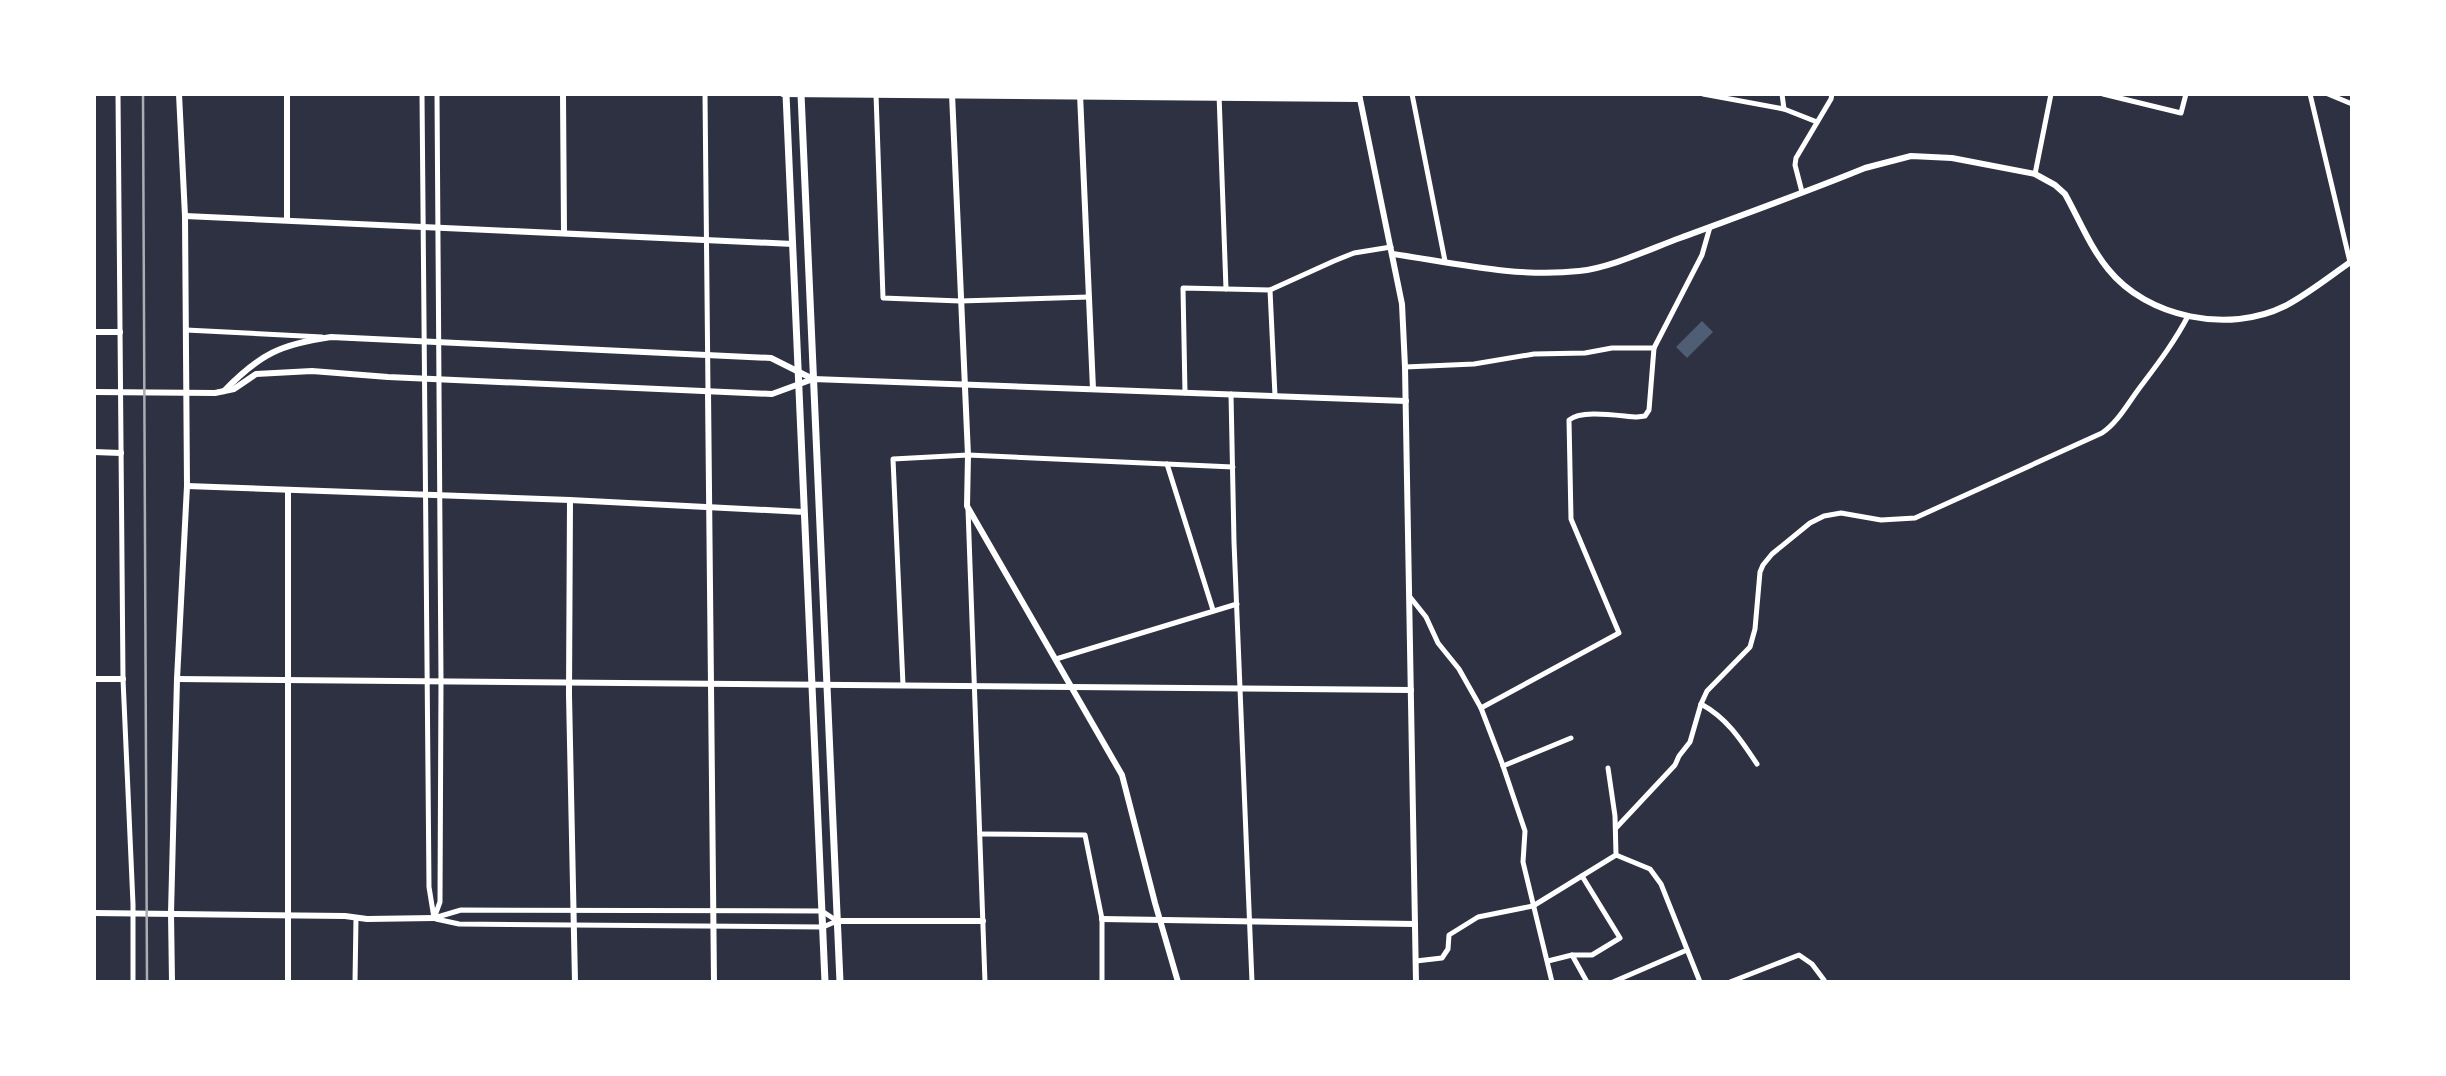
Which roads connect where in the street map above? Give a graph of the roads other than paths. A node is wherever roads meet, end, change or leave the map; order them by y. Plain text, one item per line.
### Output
1 (118, 94) edge
2 (179, 94) edge
3 (287, 94) edge
4 (422, 94) edge
5 (437, 94) edge
6 (563, 94) edge
7 (705, 94) edge
8 (784, 94) edge
9 (1412, 94) edge
10 (1703, 94) edge
11 (1783, 94) edge
12 (1832, 94) edge
13 (2052, 94) edge
14 (2103, 94) edge
15 (2186, 94) edge
16 (2310, 94) edge
17 (2328, 94) edge
18 (801, 95) edge
19 (876, 95) edge
20 (952, 95) edge
21 (1081, 96) edge
22 (1219, 97) edge
23 (1359, 97) edge
24 (2351, 104) edge
25 (1784, 109) junction
26 (1817, 122) junction
27 (2035, 174) junction
28 (1802, 192) junction
29 (185, 216) junction
30 (287, 220) junction
31 (423, 226) junction
32 (438, 227) junction
33 (1710, 227) junction
34 (564, 233) junction
35 (706, 240) junction
36 (793, 244) junction
37 (1392, 251) junction
38 (1445, 261) junction
39 (2351, 261) edge
40 (1226, 289) junction
41 (1270, 290) junction
42 (1088, 297) junction
43 (960, 301) junction
44 (2188, 316) junction
45 (186, 330) junction
46 (94, 332) edge
47 (120, 332) junction
48 (331, 337) junction
49 (424, 343) junction
50 (438, 343) junction
51 (1654, 348) junction
52 (707, 356) junction
53 (1405, 367) junction
54 (798, 372) junction
55 (425, 379) junction
56 (438, 379) junction
57 (813, 379) junction
58 (799, 384) junction
59 (964, 384) junction
60 (1093, 389) junction
61 (94, 391) edge
62 (708, 391) junction
63 (222, 392) junction
64 (187, 393) junction
65 (1185, 393) junction
66 (1231, 394) junction
67 (1275, 396) junction
68 (1406, 401) junction
69 (94, 452) edge
70 (121, 453) junction
71 (968, 455) junction
72 (1167, 464) junction
73 (1233, 467) junction
74 (187, 486) junction
75 (288, 490) junction
76 (426, 494) junction
77 (440, 495) junction
78 (570, 500) junction
79 (967, 506) junction
80 (709, 507) junction
81 (804, 512) junction
82 (1410, 597) junction
83 (1237, 604) junction
84 (1213, 610) junction
85 (1056, 659) junction
86 (94, 679) edge
87 (177, 679) junction
88 (123, 680) junction
89 (288, 680) junction
90 (427, 681) junction
91 (441, 681) junction
92 (570, 682) junction
93 (711, 683) junction
94 (812, 684) junction
95 (827, 684) junction
96 (903, 685) junction
97 (974, 686) junction
98 (1072, 686) junction
99 (1240, 687) junction
100 (1411, 690) junction
101 (1701, 704) junction
102 (1481, 708) junction
103 (1571, 738) dead end
104 (1758, 764) dead end
105 (1503, 766) junction
106 (1608, 768) dead end
107 (1616, 828) junction
108 (980, 834) junction
109 (1616, 855) junction
110 (1582, 876) junction
111 (1533, 906) junction
112 (574, 910) junction
113 (713, 911) junction
114 (822, 911) junction
115 (94, 913) edge
116 (133, 913) junction
117 (171, 914) junction
118 (288, 915) junction
119 (356, 918) junction
120 (434, 918) junction
121 (1102, 919) junction
122 (983, 920) junction
123 (1160, 920) junction
124 (837, 921) junction
125 (1250, 921) junction
126 (1415, 924) junction
127 (574, 925) junction
128 (713, 926) junction
129 (822, 927) junction
130 (1687, 950) junction
131 (1572, 955) junction
132 (1416, 961) junction
133 (1548, 961) junction
134 (1824, 980) dead end
135 (133, 982) edge
136 (172, 982) edge
137 (288, 982) edge
138 (355, 982) edge
139 (575, 982) edge
140 (714, 982) edge
141 (825, 982) edge
142 (840, 982) edge
143 (985, 982) edge
144 (1102, 982) edge
145 (1178, 982) edge
146 (1251, 982) edge
147 (1416, 982) edge
148 (1552, 982) edge
149 (1587, 982) edge
150 (1613, 982) edge
151 (1700, 982) edge
152 (1730, 982) edge

1 - 47 street
2 - 29 street
3 - 30 street
4 - 31 street
5 - 32 street
6 - 34 street
7 - 35 street
8 - 18 street
8 - 36 main road
9 - 38 street
10 - 25 street
11 - 25 street
12 - 26 street
13 - 27 street
14 - 15 street
16 - 39 street
17 - 24 street
18 - 19 street
18 - 57 main road
19 - 20 street
19 - 43 street
20 - 21 street
20 - 43 street
21 - 22 street
21 - 42 street
22 - 23 street
22 - 40 street
23 - 37 street
25 - 26 street
26 - 28 street
27 - 28 street
27 - 44 street
28 - 33 street
29 - 30 street
29 - 45 street
30 - 31 street
31 - 32 street
31 - 49 street
32 - 34 street
32 - 50 street
33 - 38 street
33 - 51 street
34 - 35 street
35 - 36 street
35 - 52 street
36 - 54 main road
37 - 38 street
37 - 41 street
37 - 53 street
39 - 44 street
40 - 41 street
40 - 65 street
41 - 67 street
42 - 43 street
42 - 60 street
43 - 59 street
44 - 101 street
45 - 48 street
45 - 64 street
46 - 47 street
47 - 70 street
48 - 49 street
48 - 63 street
49 - 50 street
49 - 55 street
50 - 52 street
50 - 56 street
51 - 53 street
51 - 102 street
52 - 54 street
52 - 62 street
53 - 68 street
54 - 57 street
54 - 58 main road
55 - 56 street
55 - 63 street
55 - 76 street
56 - 62 street
56 - 77 street
57 - 58 street
57 - 59 street
57 - 95 main road
58 - 62 street
58 - 81 main road
59 - 60 street
59 - 71 street
60 - 65 street
61 - 64 street
62 - 80 street
63 - 64 street
64 - 74 street
65 - 66 street
66 - 67 street
66 - 73 street
67 - 68 street
68 - 82 street
69 - 70 street
70 - 88 street
71 - 72 street
71 - 79 street
71 - 96 street
72 - 73 street
72 - 84 street
73 - 83 street
74 - 75 street
74 - 87 street
75 - 76 street
75 - 89 street
76 - 77 street
76 - 90 street
77 - 78 street
77 - 91 street
78 - 80 street
78 - 92 street
79 - 85 street
79 - 97 street
80 - 81 street
80 - 93 street
81 - 94 main road
82 - 100 street
82 - 102 street
83 - 84 street
83 - 99 street
84 - 85 street
85 - 98 street
86 - 88 street
87 - 89 street
87 - 117 street
88 - 116 street
89 - 90 street
89 - 118 street
90 - 91 street
90 - 120 street
91 - 92 street
91 - 120 street
92 - 93 street
92 - 112 street
93 - 94 street
93 - 113 street
94 - 95 street
94 - 114 main road
95 - 96 street
95 - 124 main road
96 - 97 street
97 - 98 street
97 - 108 street
98 - 99 street
98 - 123 street
99 - 100 street
99 - 125 street
100 - 126 street
101 - 104 street
101 - 107 street
102 - 105 street
103 - 105 street
105 - 111 street
106 - 107 street
107 - 109 street
108 - 121 street
108 - 122 street
109 - 110 street
109 - 130 street
110 - 111 street
110 - 131 street
111 - 132 street
111 - 133 street
112 - 113 street
112 - 120 street
112 - 127 street
113 - 114 street
113 - 128 street
114 - 124 street
114 - 129 main road
115 - 116 street
116 - 117 street
116 - 135 street
117 - 118 street
117 - 136 street
118 - 119 street
118 - 137 street
119 - 120 street
119 - 138 street
120 - 127 street
121 - 123 street
121 - 144 street
122 - 124 street
122 - 143 street
123 - 125 street
123 - 145 street
124 - 129 street
124 - 142 main road
125 - 126 street
125 - 146 street
126 - 132 street
127 - 128 street
127 - 139 street
128 - 129 street
128 - 140 street
129 - 141 main road
130 - 150 street
130 - 151 street
131 - 133 street
131 - 149 street
132 - 147 street
133 - 148 street
134 - 152 street

